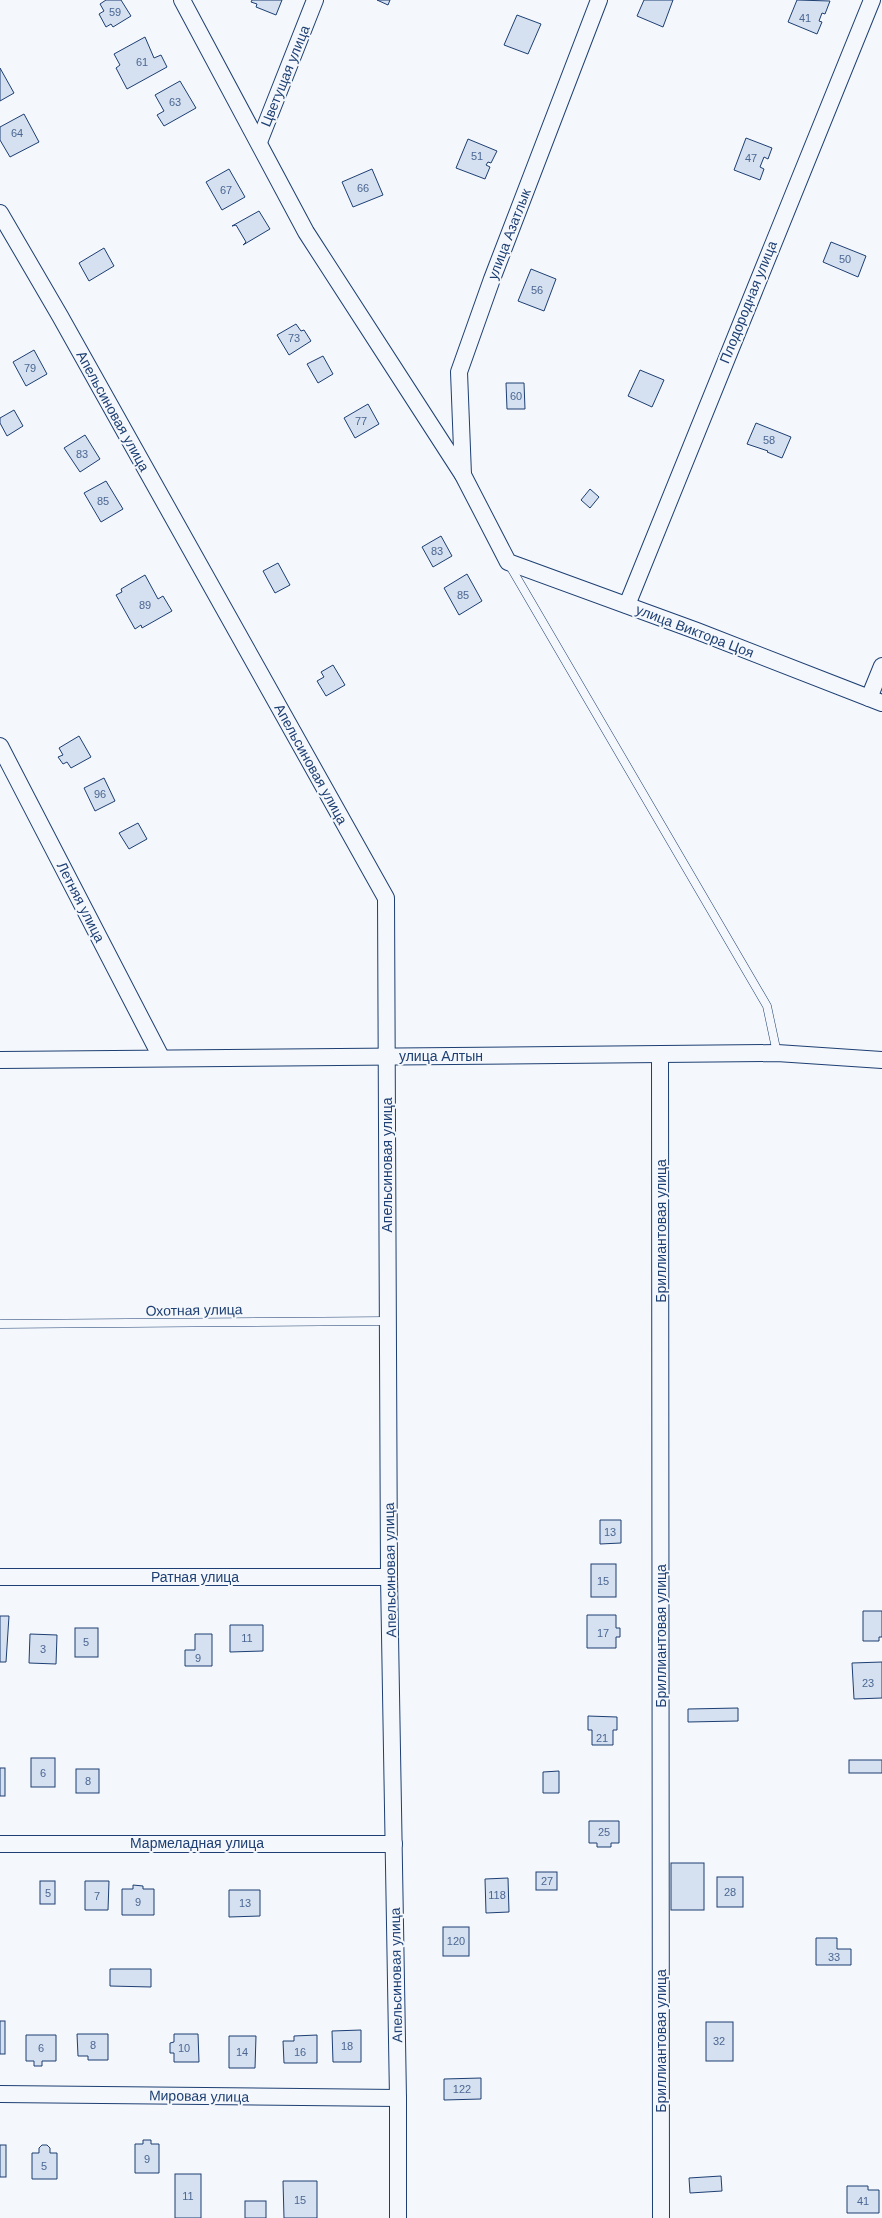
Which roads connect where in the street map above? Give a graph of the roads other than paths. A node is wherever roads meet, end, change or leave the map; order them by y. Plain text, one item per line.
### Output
1 (182, 0) edge
2 (315, 0) edge
3 (599, 0) edge
4 (872, 0) edge
5 (259, 142) junction
6 (0, 213) edge
7 (463, 475) junction
8 (508, 562) junction
9 (627, 605) junction
10 (882, 666) edge
11 (875, 701) edge
12 (0, 746) edge
13 (777, 1053) junction
14 (660, 1055) junction
15 (387, 1056) junction
16 (161, 1057) junction
17 (0, 1060) edge
18 (882, 1060) edge
19 (388, 1321) junction
20 (0, 1324) edge
21 (0, 1577) edge
22 (389, 1577) junction
23 (0, 1844) edge
24 (394, 1844) junction
25 (0, 2094) edge
26 (398, 2098) junction
27 (398, 2218) edge
28 (661, 2218) edge

1 - 5 street
2 - 5 street, Цветущая улица
3 - 7 street, улица Азатлык
4 - 9 street, Плодородная улица
5 - 7 street, Цветущая улица
6 - 15 street, Апельсиновая улица
7 - 8 street, Цветущая улица
8 - 9 street, улица Виктора Цоя
8 - 13 lane
9 - 11 street, улица Виктора Цоя
10 - 11 street
12 - 16 street, Летняя улица
13 - 14 street, улица Алтын
13 - 18 street, улица Алтын
14 - 15 street, улица Алтын
14 - 28 street, Бриллиантовая улица
15 - 16 street, улица Алтын
15 - 19 street, Апельсиновая улица
16 - 17 street, улица Алтын
19 - 20 lane, Охотная улица
19 - 22 street, Апельсиновая улица
21 - 22 street, Ратная улица
22 - 24 street, Апельсиновая улица
23 - 24 street, Мармеладная улица
24 - 26 street, Апельсиновая улица
25 - 26 street, Мировая улица
26 - 27 street, Апельсиновая улица

